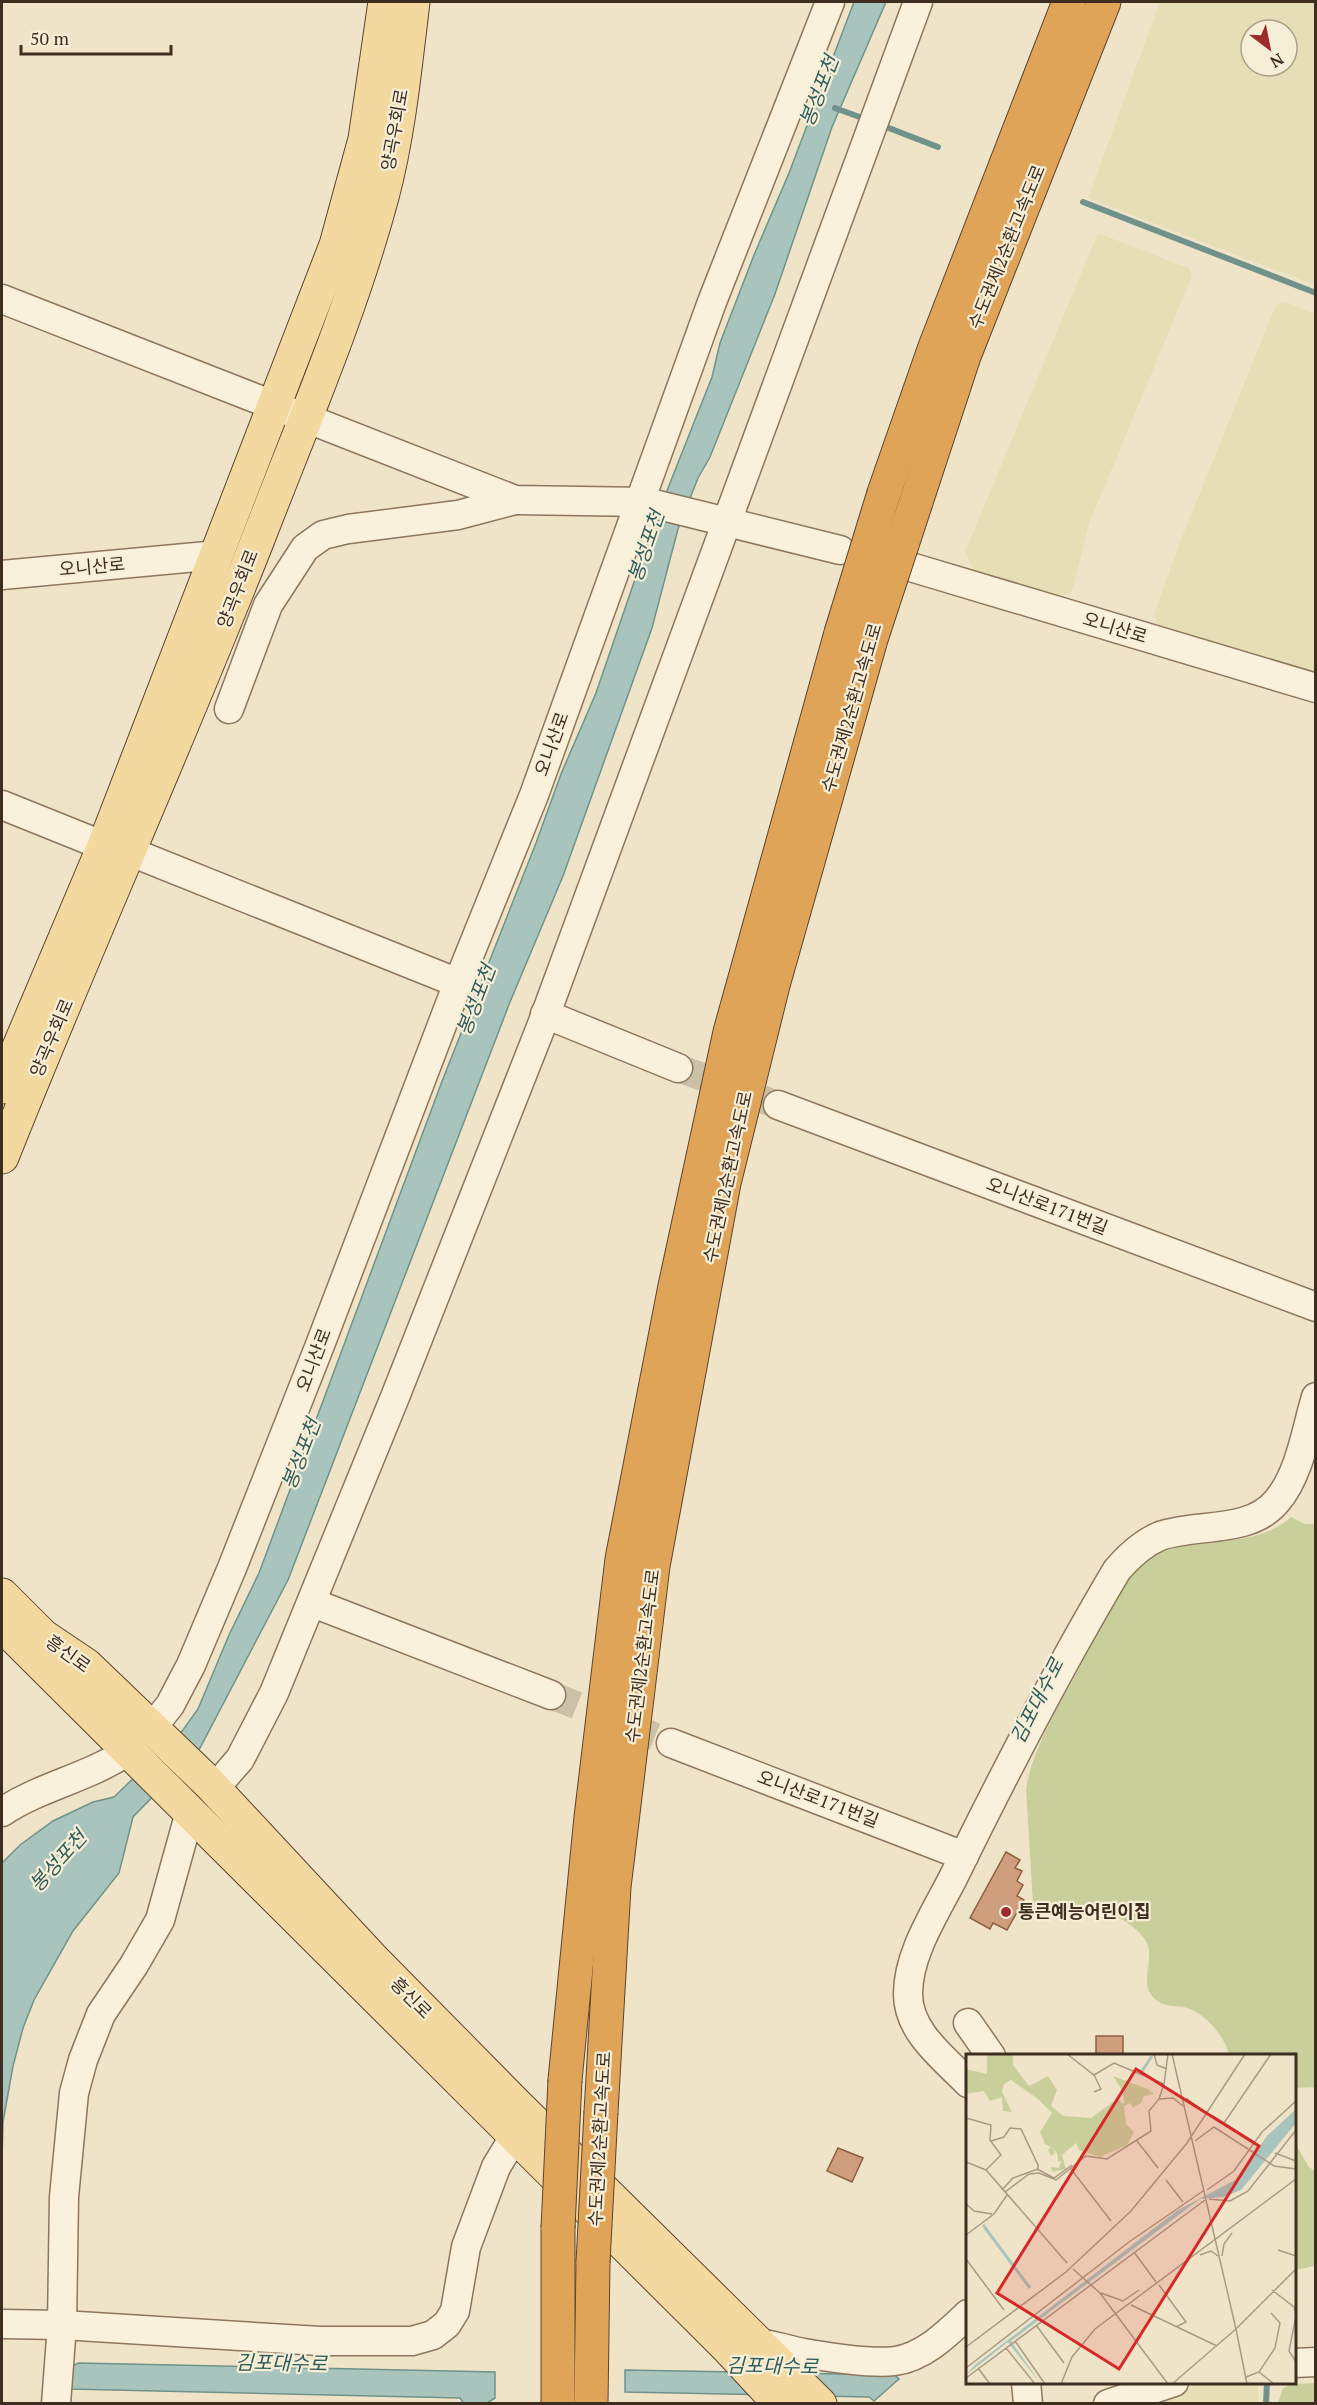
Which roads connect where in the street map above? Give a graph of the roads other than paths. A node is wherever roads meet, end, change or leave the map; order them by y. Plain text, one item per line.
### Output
1 (385, 2) edge
2 (413, 2) edge
3 (830, 2) edge
4 (918, 2) edge
5 (1069, 2) edge
6 (1104, 2) edge
7 (2, 299) edge
8 (274, 405) junction
9 (306, 417) junction
10 (515, 500) junction
11 (642, 502) junction
12 (722, 521) junction
13 (840, 550) dead end
14 (218, 555) junction
15 (914, 568) dead end
16 (2, 575) edge
17 (856, 636) junction
18 (1316, 688) edge
19 (229, 709) dead end
20 (2, 805) edge
21 (117, 849) junction
22 (458, 983) junction
23 (545, 1014) junction
24 (678, 1068) tunnel mouth
25 (2, 1087) edge
26 (778, 1105) tunnel mouth
27 (2, 1157) edge
28 (1316, 1306) edge
29 (1316, 1397) edge
30 (2, 1595) edge
31 (313, 1603) junction
32 (2, 1624) edge
33 (551, 1695) tunnel mouth
34 (155, 1732) junction
35 (671, 1743) tunnel mouth
36 (132, 1756) junction
37 (212, 1787) junction
38 (187, 1809) junction
39 (2, 1812) edge
40 (964, 1856) junction
41 (968, 2023) dead end
42 (990, 2054) edge
43 (966, 2081) edge
44 (514, 2137) junction
45 (966, 2316) edge
46 (2, 2324) edge
47 (55, 2325) junction
48 (752, 2353) junction
49 (1316, 2362) edge
50 (1296, 2363) edge
51 (1026, 2384) edge
52 (1168, 2384) edge
53 (56, 2403) edge
54 (558, 2403) edge
55 (591, 2403) edge
56 (780, 2403) edge
57 (820, 2403) edge
58 (1028, 2403) edge
59 (1108, 2403) edge

1 - 8 main road, 양곡우회로
2 - 9 main road, 양곡우회로
3 - 11 street, 오니산로
4 - 12 street
5 - 17 highway, 수도권제2순환고속도로, bridge
6 - 17 highway, 수도권제2순환고속도로, bridge
7 - 8 street
8 - 9 street
8 - 14 main road, 양곡우회로
9 - 10 street
9 - 21 main road, 양곡우회로
10 - 11 street
10 - 19 street
11 - 12 street
11 - 22 street, 오니산로
12 - 13 street
12 - 23 street
14 - 16 street, 오니산로
14 - 21 main road, 양곡우회로
15 - 18 street, 오니산로
17 - 54 highway, 수도권제2순환고속도로, bridge
17 - 55 highway, 수도권제2순환고속도로, bridge
20 - 21 street
21 - 22 street
21 - 25 main road, 양곡우회로
21 - 27 main road, 양곡우회로
22 - 34 street, 오니산로
23 - 24 street
23 - 31 street
26 - 28 street, 오니산로171번길
29 - 40 street
30 - 34 main road, 흥신로
31 - 33 street
31 - 37 street
32 - 36 main road, 흥신로
34 - 37 main road, 흥신로
35 - 40 street, 오니산로171번길
36 - 38 main road, 흥신로
36 - 39 street
37 - 48 main road, 흥신로
38 - 44 main road, 흥신로
38 - 47 street
40 - 43 street
41 - 42 street
44 - 47 street
44 - 48 main road, 흥신로
45 - 48 street
46 - 47 street
47 - 53 street
48 - 56 main road, 흥신로
48 - 57 main road, 흥신로
49 - 50 street
51 - 58 street
52 - 59 street

